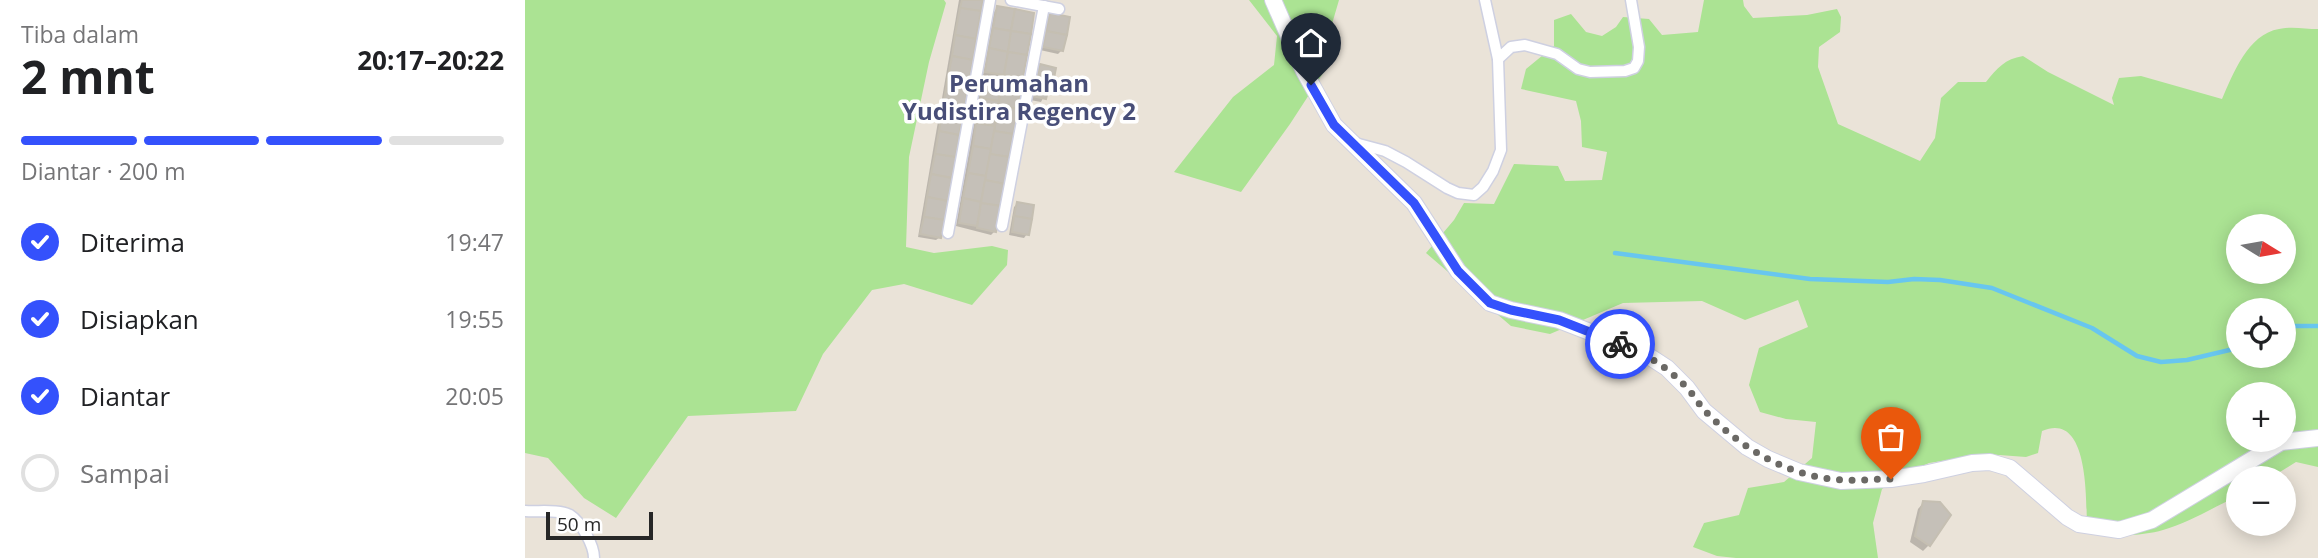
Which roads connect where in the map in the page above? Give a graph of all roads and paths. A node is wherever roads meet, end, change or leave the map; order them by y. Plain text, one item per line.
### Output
1 (990, 0) edge
2 (1011, 0) edge
3 (1273, 0) edge
4 (1485, 0) edge
5 (1631, 0) edge
6 (1044, 6) junction
7 (1059, 9) dead end
8 (1498, 59) junction
9 (1350, 142) junction
10 (1002, 226) dead end
11 (948, 233) dead end
12 (2318, 438) edge
13 (525, 511) edge
14 (594, 558) edge

1 - 11 street
2 - 6 street
3 - 9 street
4 - 8 street
5 - 8 street
6 - 7 street
6 - 10 street
8 - 9 street
9 - 12 street
13 - 14 street

